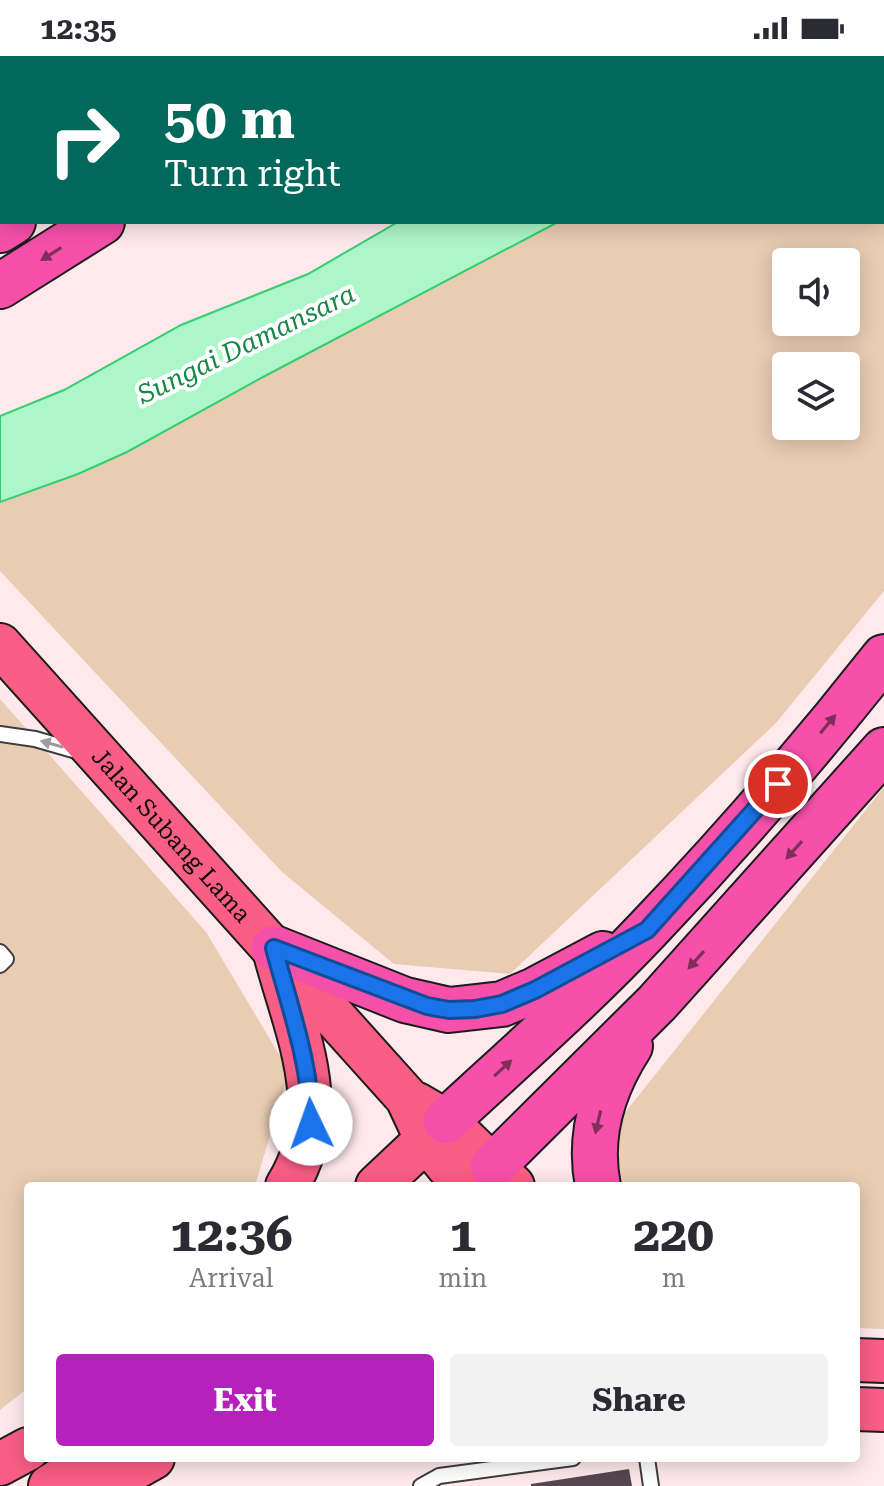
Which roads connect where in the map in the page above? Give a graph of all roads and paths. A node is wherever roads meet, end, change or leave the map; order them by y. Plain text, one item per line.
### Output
1 (99, 224) edge
2 (0, 286) edge
3 (0, 645) edge
4 (884, 657) edge
5 (0, 734) edge
6 (884, 750) edge
7 (103, 760) junction
8 (647, 930) junction
9 (274, 948) junction
10 (0, 952) edge
11 (0, 965) edge
12 (657, 1003) junction
13 (436, 1131) junction
14 (485, 1181) edge
15 (290, 1182) edge
16 (381, 1182) edge
17 (598, 1182) edge
18 (860, 1360) edge
19 (884, 1361) edge
20 (860, 1409) edge
21 (884, 1410) edge
22 (24, 1451) edge
23 (89, 1462) edge
24 (146, 1462) edge
25 (543, 1462) edge
26 (648, 1462) edge
27 (0, 1464) edge
28 (50, 1486) edge
29 (103, 1486) edge
30 (421, 1486) edge
31 (651, 1486) edge

1 -> 2 highway
3 - 7 main road, Jalan Subang Lama
8 -> 4 highway
7 -> 5 lane
6 -> 12 highway
7 - 9 main road, Jalan Subang Lama
8 - 9 highway
13 -> 8 highway
9 - 13 main road, Jalan Subang Lama
9 - 15 main road
10 - 11 lane
12 - 14 highway
12 -> 17 highway
13 - 14 main road, Jalan Subang Lama
13 - 16 main road
18 - 19 main road
20 - 21 main road
22 - 27 main road
23 - 28 main road
24 - 29 main road
25 - 30 lane
26 - 31 lane

